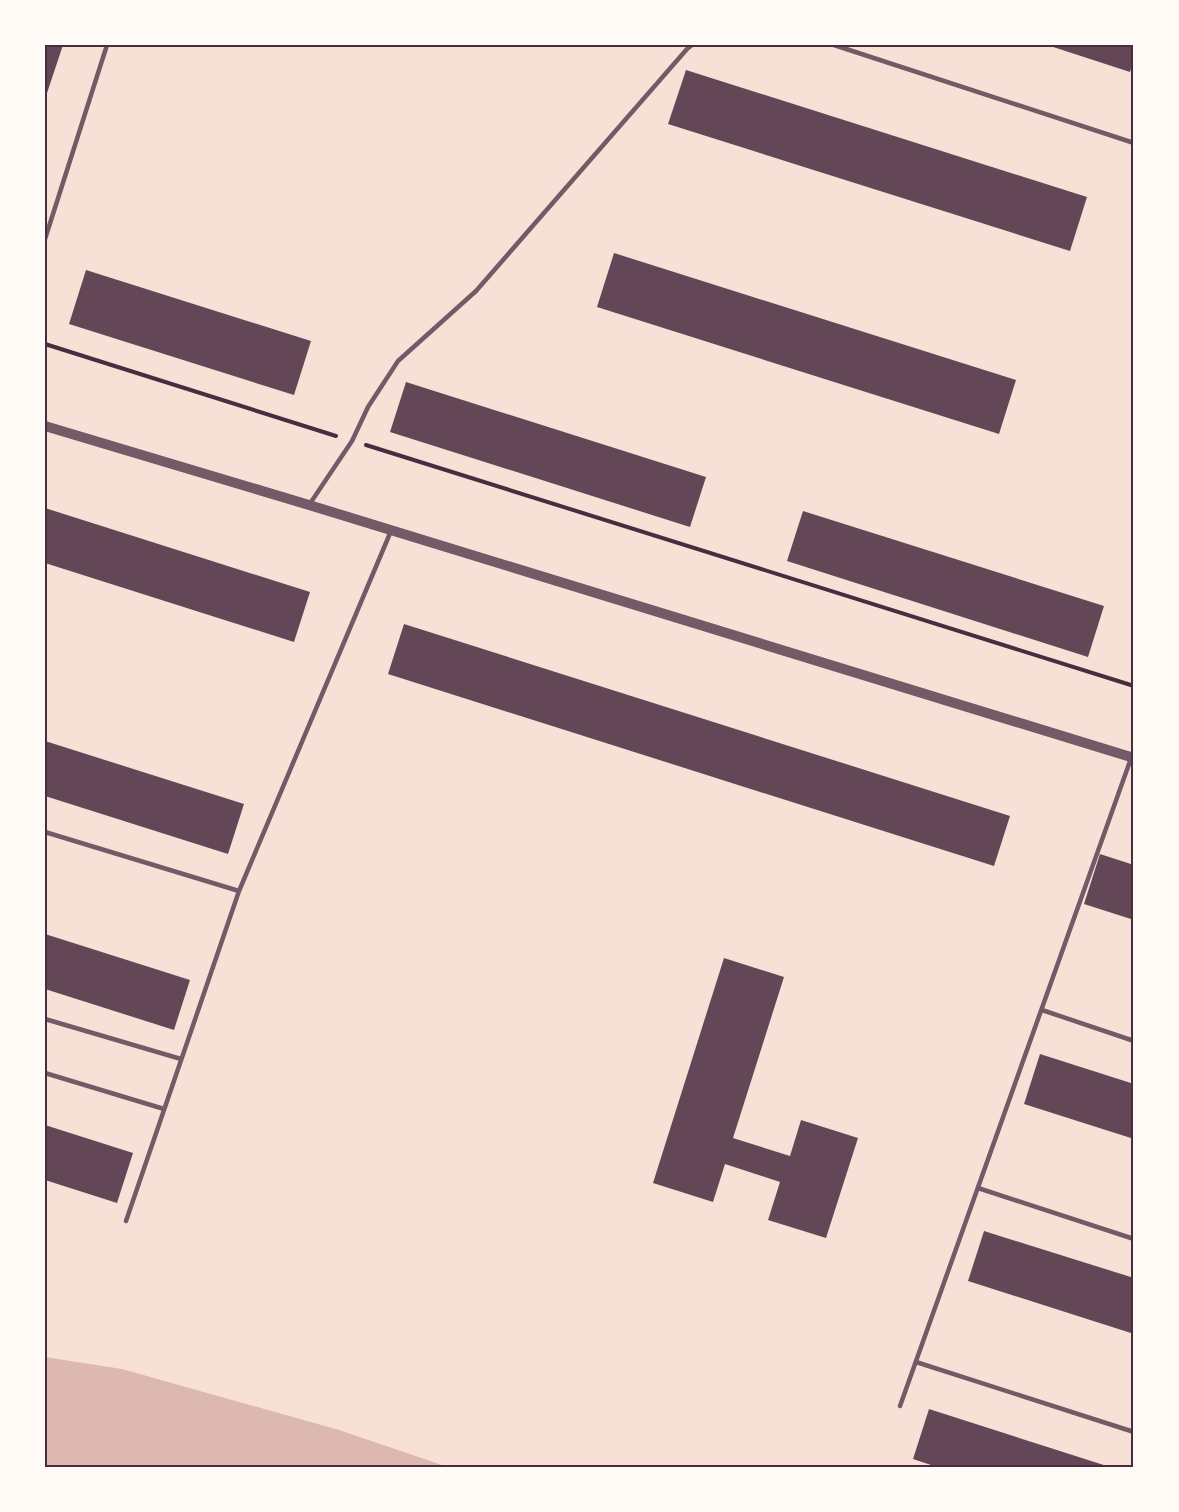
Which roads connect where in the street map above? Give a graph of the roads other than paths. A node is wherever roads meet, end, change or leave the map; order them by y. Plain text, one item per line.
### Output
1 (107, 45) edge
2 (692, 45) edge
3 (834, 45) edge
4 (1134, 143) edge
5 (45, 239) edge
6 (45, 426) edge
7 (309, 505) junction
8 (392, 531) junction
9 (1133, 755) edge
10 (45, 832) edge
11 (239, 891) junction
12 (1042, 1010) junction
13 (45, 1018) edge
14 (1134, 1041) edge
15 (181, 1059) junction
16 (45, 1073) edge
17 (164, 1109) junction
18 (978, 1188) junction
19 (126, 1221) dead end
20 (1134, 1239) edge
21 (916, 1362) junction
22 (900, 1406) dead end
23 (1134, 1432) edge

1 - 5 lane
2 - 7 lane
3 - 4 lane
6 - 7 street
7 - 8 street
8 - 9 street
8 - 11 lane
9 - 12 lane
10 - 11 lane
11 - 15 lane
12 - 14 lane
12 - 18 lane
13 - 15 lane
15 - 17 lane
16 - 17 lane
17 - 19 lane
18 - 20 lane
18 - 21 lane
21 - 22 lane
21 - 23 lane

